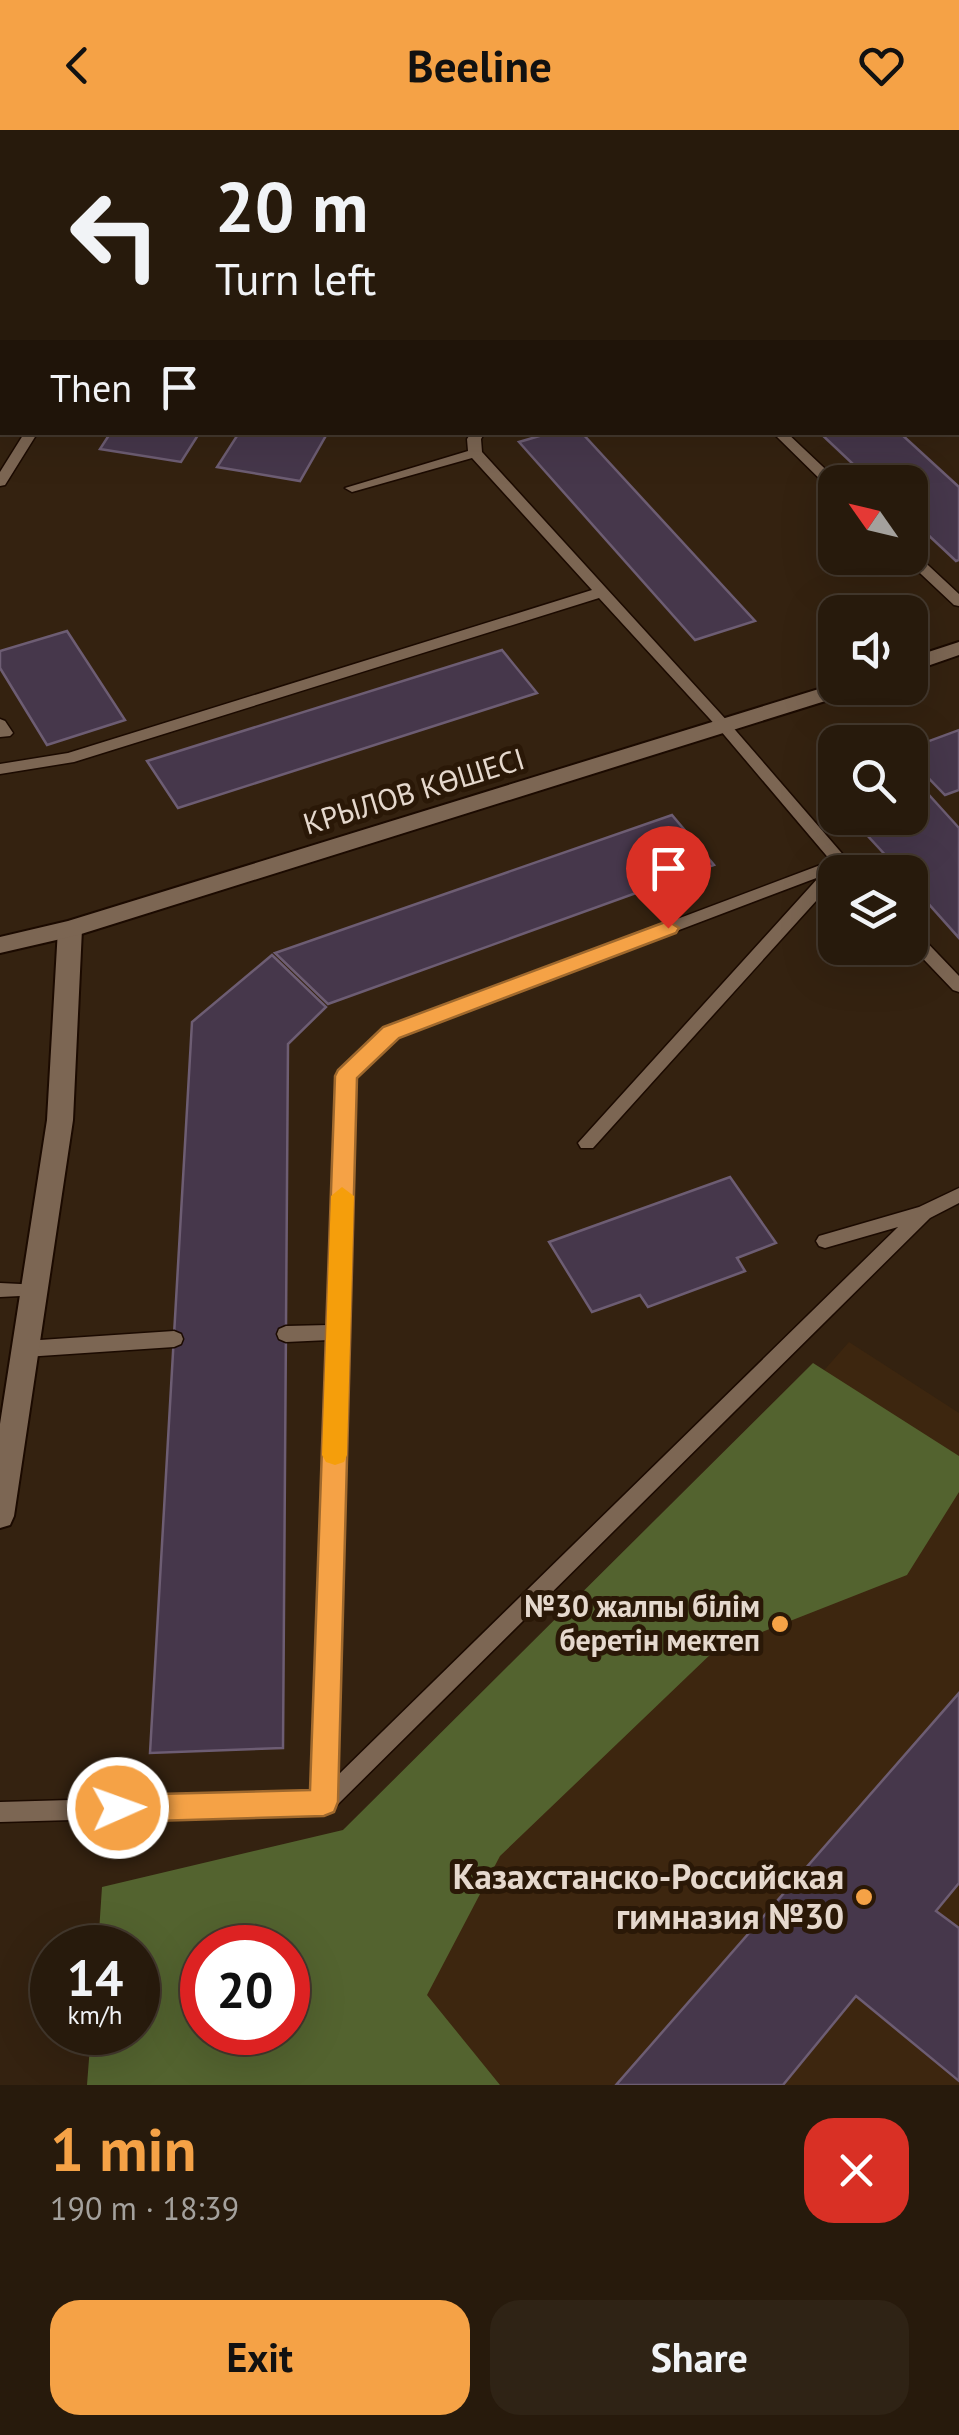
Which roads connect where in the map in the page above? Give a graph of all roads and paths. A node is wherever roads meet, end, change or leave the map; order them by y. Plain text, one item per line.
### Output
1 (30, 435) edge
2 (477, 435) edge
3 (781, 435) edge
4 (475, 453) junction
5 (818, 470) edge
6 (0, 482) edge
7 (352, 488) dead end
8 (928, 573) edge
9 (602, 592) junction
10 (959, 602) edge
11 (959, 648) edge
12 (928, 659) edge
13 (818, 697) edge
14 (725, 728) junction
15 (0, 769) edge
16 (834, 855) edge
17 (818, 878) edge
18 (818, 897) edge
19 (70, 929) junction
20 (0, 945) edge
21 (928, 954) edge
22 (959, 986) edge
23 (588, 1143) dead end
24 (959, 1195) edge
25 (924, 1213) junction
26 (824, 1241) dead end
27 (0, 1290) edge
28 (34, 1290) junction
29 (338, 1332) junction
30 (286, 1334) dead end
31 (174, 1339) dead end
32 (25, 1349) junction
33 (3, 1482) edge
34 (0, 1516) edge
35 (324, 1802) junction
36 (0, 1812) edge

1 - 6 lane
2 - 4 lane
3 - 5 lane
4 - 7 lane
4 - 9 lane
8 - 10 lane
9 - 14 lane
9 - 15 lane
11 - 12 main road
13 - 14 main road, КРЫЛОВ КӨШЕСІ
14 - 16 lane
14 - 19 main road, КРЫЛОВ КӨШЕСІ
17 - 29 lane
18 - 23 lane
19 - 20 main road, КРЫЛОВ КӨШЕСІ
19 - 28 main road
21 - 22 lane
24 - 25 lane
25 - 26 lane
25 - 35 lane
27 - 28 lane
28 - 32 main road
29 - 30 lane
29 - 35 lane
31 - 32 lane
32 - 33 main road
33 - 34 main road
35 - 36 lane

